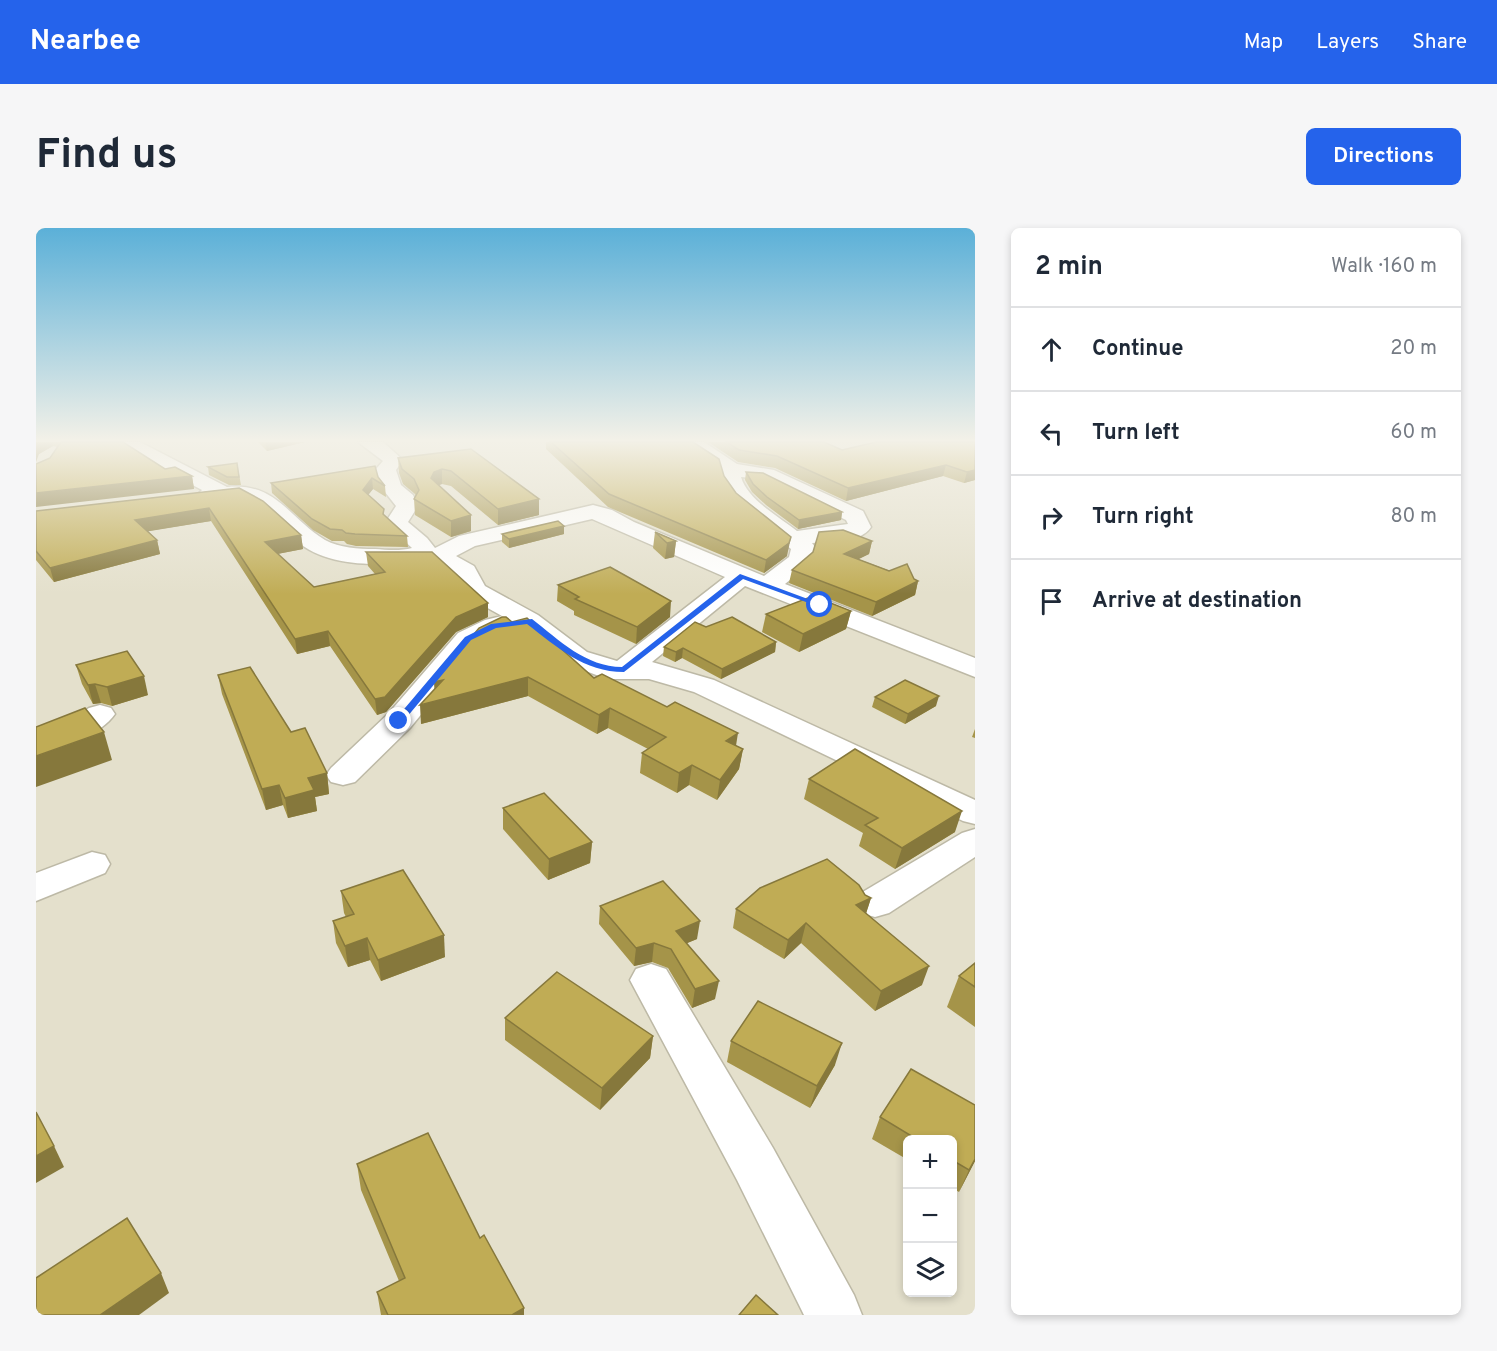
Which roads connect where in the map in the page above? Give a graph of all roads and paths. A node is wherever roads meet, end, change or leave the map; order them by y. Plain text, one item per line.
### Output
1 (235, 493) edge
2 (243, 493) edge
3 (397, 493) edge
4 (739, 493) edge
5 (809, 493) edge
6 (225, 494) joint
7 (181, 498) edge
8 (792, 538) junction
9 (425, 557) junction
10 (742, 576) junction
11 (767, 586) junction
12 (529, 621) junction
13 (975, 668) edge
14 (624, 670) junction
15 (100, 714) dead end
16 (36, 745) edge
17 (343, 776) dead end
18 (975, 813) edge
19 (975, 841) edge
20 (92, 864) dead end
21 (36, 888) edge
22 (875, 903) dead end
23 (651, 980) dead end
24 (834, 1315) edge

1 - 6 street
2 - 9 street
3 - 9 street
4 - 8 street
5 - 8 street
6 - 7 street
8 - 11 street
9 - 10 street
9 - 12 street
10 - 11 street
10 - 14 street
11 - 13 street
12 - 14 street
12 - 17 street
14 - 18 street
15 - 16 street
19 - 22 street
20 - 21 street
23 - 24 street

